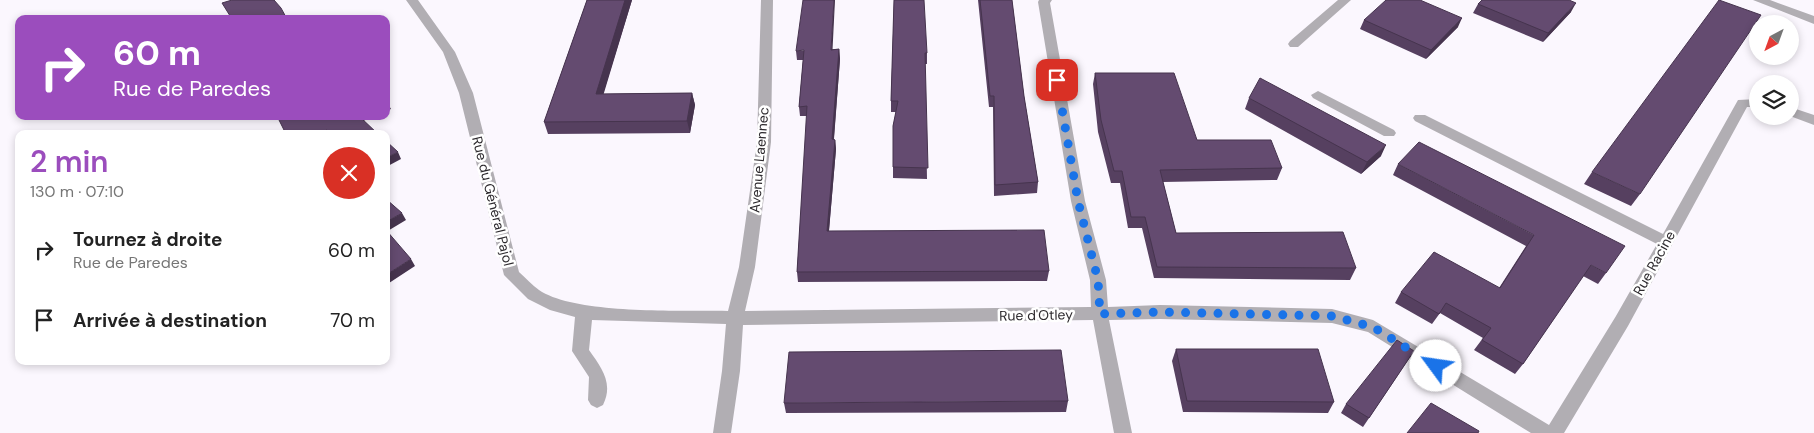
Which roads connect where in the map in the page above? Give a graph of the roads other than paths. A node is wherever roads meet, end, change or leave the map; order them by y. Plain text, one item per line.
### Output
1 (412, 0) edge
2 (766, 0) edge
3 (1046, 0) edge
4 (1345, 0) edge
5 (1759, 0) edge
6 (1814, 20) edge
7 (1294, 44) dead end
8 (1318, 96) dead end
9 (1749, 104) edge
10 (1799, 114) edge
11 (1420, 118) dead end
12 (1814, 120) edge
13 (1388, 133) dead end
14 (1666, 242) junction
15 (584, 312) junction
16 (1100, 314) junction
17 (735, 318) junction
18 (597, 400) dead end
19 (722, 433) edge
20 (1124, 433) edge
21 (1546, 433) edge
22 (1554, 433) edge

1 - 15 street, Rue du Général Pajol
2 - 17 street, Avenue Laennec
3 - 16 street
4 - 7 street
5 - 6 street
8 - 13 street
9 - 14 street, Rue Racine
10 - 12 street
11 - 14 street
14 - 22 street, Rue Racine
15 - 17 street, Rue du Général Pajol
15 - 18 street
16 - 17 street, Rue d'Otley
16 - 20 street
16 - 21 street, Rue d'Otley
17 - 19 street, Avenue Laennec

